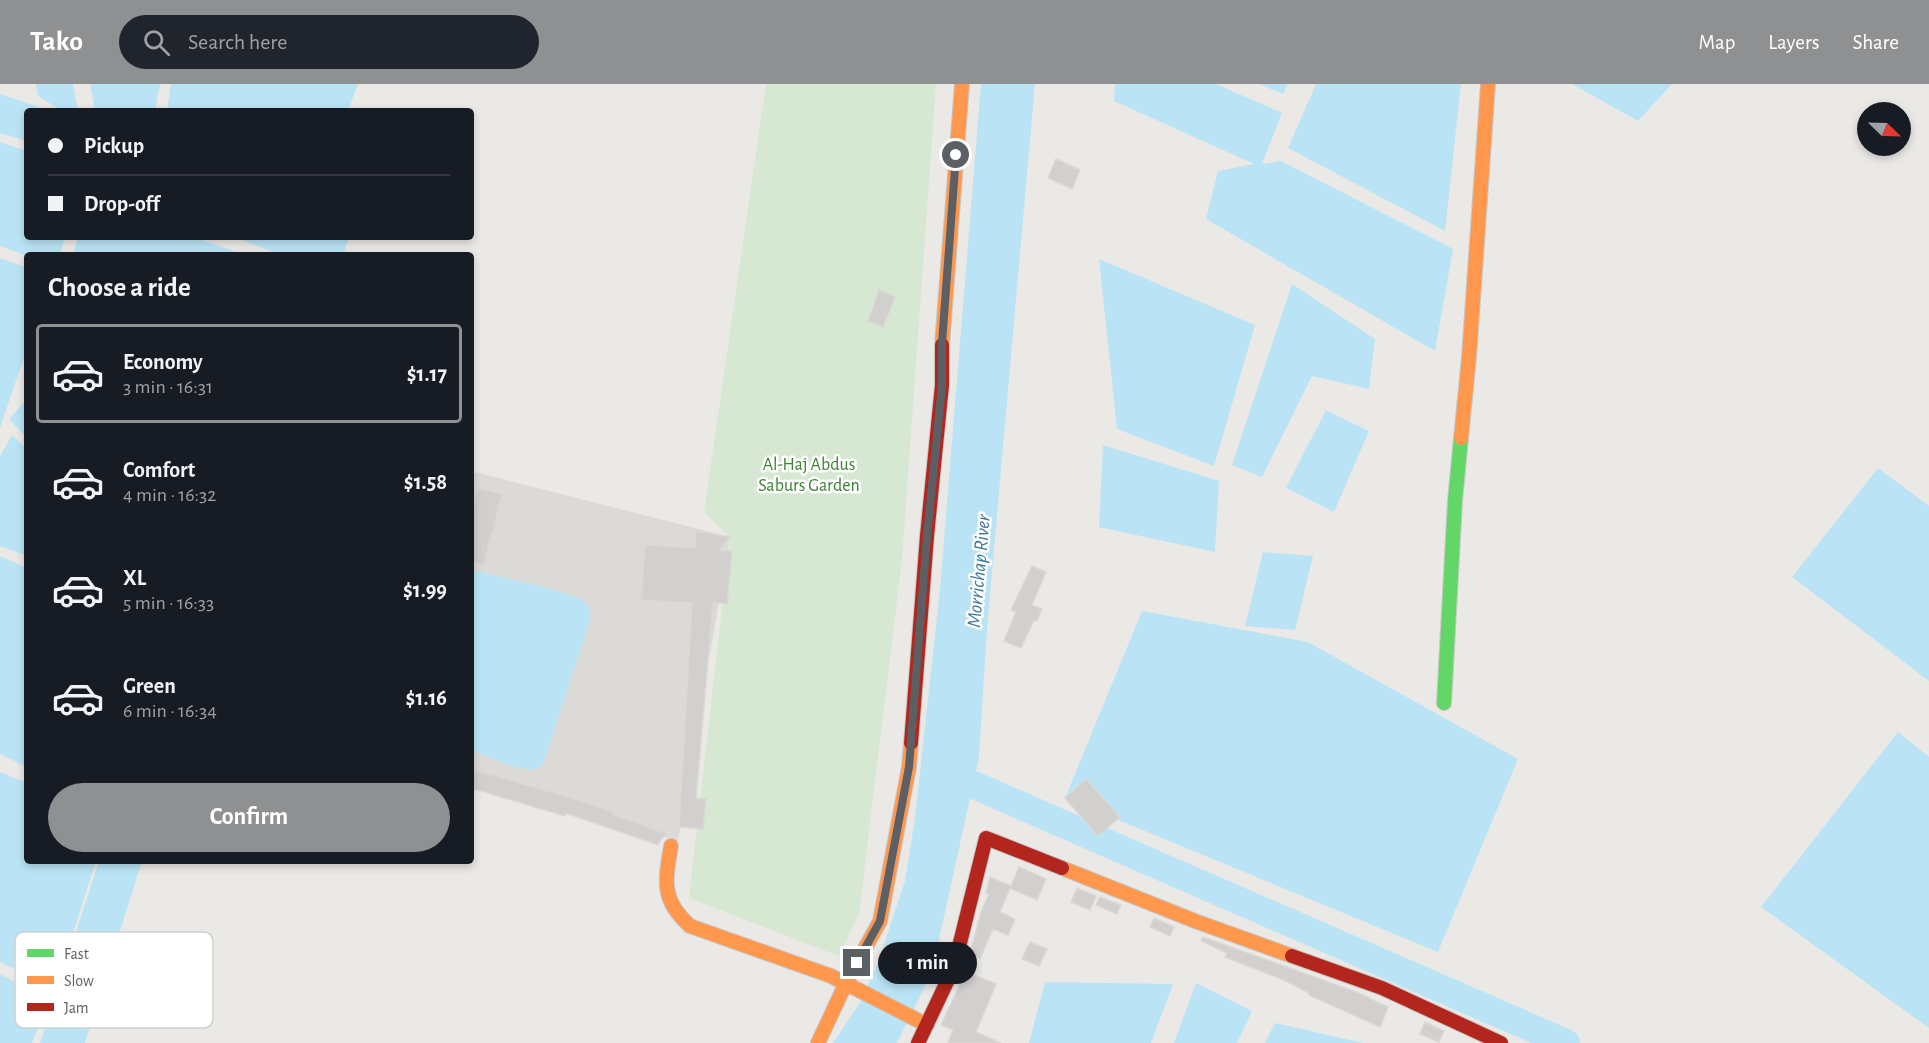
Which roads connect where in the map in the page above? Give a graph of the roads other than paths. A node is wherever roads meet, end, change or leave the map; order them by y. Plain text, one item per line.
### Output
1 (962, 84) edge
2 (1488, 84) edge
3 (1444, 703) dead end
4 (671, 846) dead end
5 (850, 986) junction
6 (924, 1024) junction
7 (818, 1043) edge
8 (918, 1043) edge
9 (1501, 1043) edge

1 - 5 street
2 - 3 street
4 - 5 street
5 - 6 street
5 - 7 street
6 - 8 street
6 - 9 street

